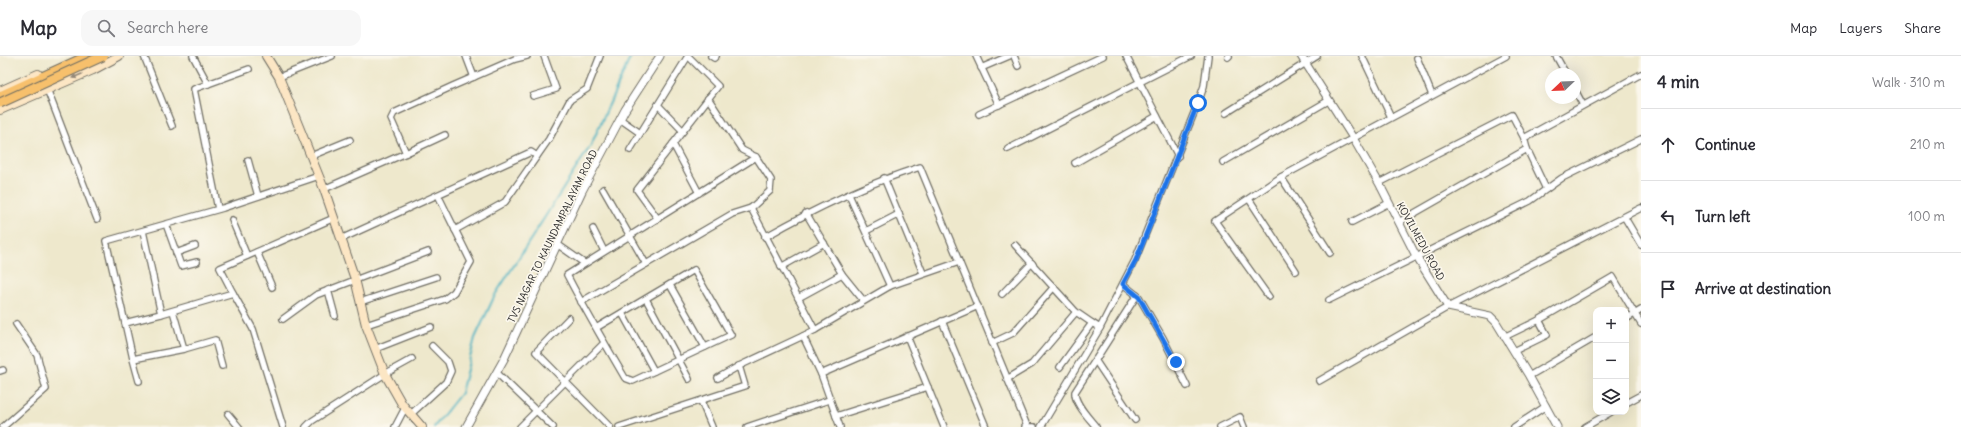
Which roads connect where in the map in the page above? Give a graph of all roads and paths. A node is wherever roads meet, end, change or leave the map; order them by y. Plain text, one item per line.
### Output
1 (78, 56) edge
2 (88, 56) edge
3 (103, 56) edge
4 (119, 56) edge
5 (144, 56) edge
6 (193, 56) edge
7 (266, 56) edge
8 (332, 56) edge
9 (466, 56) edge
10 (527, 56) edge
11 (544, 56) edge
12 (600, 56) edge
13 (660, 56) edge
14 (688, 56) edge
15 (711, 56) edge
16 (716, 56) edge
17 (976, 56) edge
18 (1009, 56) edge
19 (1014, 56) edge
20 (1104, 56) edge
21 (1126, 56) edge
22 (1191, 56) edge
23 (1208, 56) edge
24 (1301, 56) edge
25 (1317, 56) edge
26 (1362, 56) edge
27 (1506, 56) edge
28 (1556, 56) edge
29 (321, 58) edge
30 (1417, 58) dead end
31 (1305, 63) junction
32 (1018, 66) dead end
33 (981, 68) junction
34 (1563, 68) edge
35 (249, 69) dead end
36 (93, 70) junction
37 (1641, 74) edge
38 (279, 77) junction
39 (474, 77) junction
40 (1139, 82) junction
41 (208, 84) junction
42 (47, 90) junction
43 (0, 91) edge
44 (1432, 95) junction
45 (0, 96) edge
46 (533, 96) dead end
47 (708, 98) junction
48 (1328, 101) junction
49 (1581, 101) edge
50 (0, 102) edge
51 (658, 105) junction
52 (999, 105) junction
53 (1583, 105) junction
54 (0, 110) edge
55 (1226, 113) dead end
56 (979, 114) dead end
57 (1157, 116) junction
58 (1391, 117) junction
59 (620, 119) junction
60 (172, 126) dead end
61 (683, 131) junction
62 (640, 133) junction
63 (445, 135) dead end
64 (1353, 138) junction
65 (1524, 138) junction
66 (1641, 139) edge
67 (350, 140) dead end
68 (673, 144) junction
69 (1008, 149) dead end
70 (1527, 149) junction
71 (630, 150) dead end
72 (406, 153) junction
73 (311, 156) junction
74 (537, 156) junction
75 (1178, 156) junction
76 (756, 157) junction
77 (248, 160) dead end
78 (1223, 162) dead end
79 (1075, 164) dead end
80 (319, 176) junction
81 (1281, 177) junction
82 (884, 178) junction
83 (1379, 183) junction
84 (324, 189) junction
85 (603, 189) dead end
86 (1546, 189) junction
87 (699, 193) junction
88 (438, 194) junction
89 (849, 195) junction
90 (258, 196) junction
91 (1249, 199) junction
92 (1389, 203) junction
93 (751, 208) junction
94 (1641, 208) edge
95 (218, 209) junction
96 (806, 213) junction
97 (899, 214) junction
98 (97, 218) dead end
99 (334, 218) junction
100 (1625, 218) junction
101 (658, 219) junction
102 (232, 220) dead end
103 (1352, 222) dead end
104 (1399, 222) junction
105 (166, 224) junction
106 (455, 230) junction
107 (593, 230) dead end
108 (143, 231) junction
109 (866, 231) junction
110 (629, 236) junction
111 (765, 237) junction
112 (341, 239) junction
113 (824, 242) junction
114 (557, 244) junction
115 (1015, 245) dead end
116 (1641, 245) edge
117 (195, 246) dead end
118 (604, 251) junction
119 (257, 252) junction
120 (428, 252) dead end
121 (176, 253) junction
122 (1330, 253) dead end
123 (247, 256) junction
124 (1416, 256) junction
125 (197, 262) dead end
126 (959, 262) junction
127 (584, 263) junction
128 (1032, 263) junction
129 (646, 264) junction
130 (781, 267) junction
131 (1296, 272) dead end
132 (923, 273) junction
133 (842, 274) junction
134 (436, 277) dead end
135 (355, 279) junction
136 (1123, 284) junction
137 (670, 285) junction
138 (890, 286) junction
139 (272, 287) dead end
140 (1054, 287) junction
141 (328, 290) junction
142 (233, 293) junction
143 (1002, 294) dead end
144 (1137, 295) junction
145 (798, 298) junction
146 (1269, 298) dead end
147 (646, 299) junction
148 (863, 300) junction
149 (1329, 300) dead end
150 (360, 302) junction
151 (581, 302) junction
152 (978, 306) junction
153 (1448, 307) junction
154 (173, 311) junction
155 (1076, 312) junction
156 (1638, 312) edge
157 (622, 313) junction
158 (160, 314) junction
159 (335, 316) dead end
160 (1629, 317) edge
161 (569, 318) dead end
162 (284, 319) dead end
163 (1539, 320) junction
164 (942, 321) junction
165 (125, 323) junction
166 (1092, 323) junction
167 (16, 324) dead end
168 (1641, 324) edge
169 (366, 325) junction
170 (431, 328) dead end
171 (596, 328) junction
172 (1100, 328) junction
173 (815, 330) junction
174 (803, 336) junction
175 (908, 336) junction
176 (1504, 337) junction
177 (1593, 339) edge
178 (604, 343) junction
179 (992, 343) junction
180 (432, 346) dead end
181 (705, 347) junction
182 (184, 349) junction
183 (375, 349) junction
184 (1514, 351) junction
185 (412, 359) dead end
186 (133, 360) junction
187 (679, 360) junction
188 (1095, 360) junction
189 (222, 366) dead end
190 (739, 366) junction
191 (1060, 367) dead end
192 (654, 371) junction
193 (497, 373) junction
194 (385, 374) junction
195 (821, 374) junction
196 (1529, 376) junction
197 (718, 378) dead end
198 (689, 379) dead end
199 (1007, 379) junction
200 (139, 381) dead end
201 (566, 381) junction
202 (1319, 381) dead end
203 (1186, 386) dead end
204 (928, 387) junction
205 (1641, 395) edge
206 (829, 400) junction
207 (701, 401) junction
208 (1629, 401) edge
209 (1546, 406) junction
210 (537, 410) junction
211 (228, 414) dead end
212 (411, 414) junction
213 (1606, 415) edge
214 (836, 416) junction
215 (1135, 420) dead end
216 (2, 427) edge
217 (239, 427) edge
218 (283, 427) edge
219 (306, 427) edge
220 (395, 427) edge
221 (422, 427) edge
222 (466, 427) edge
223 (520, 427) edge
224 (553, 427) edge
225 (610, 427) edge
226 (619, 427) edge
227 (712, 427) edge
228 (747, 427) edge
229 (840, 427) edge
230 (944, 427) edge
231 (986, 427) edge
232 (1026, 427) edge
233 (1034, 427) edge
234 (1041, 427) edge
235 (1096, 427) edge
236 (1220, 427) edge
237 (1244, 427) edge
238 (1514, 427) edge
239 (1557, 427) edge
240 (1585, 427) edge

1 - 43 main road
2 - 36 street
2 - 45 highway
3 - 50 highway, bridge
4 - 36 main road
5 - 60 street
6 - 41 street
7 - 38 main road
8 - 29 street
9 - 39 street
10 - 39 street
11 - 46 street
12 - 74 street
13 - 59 street, TVS NAGAR TO KAUNDAMPALAYAM ROAD
14 - 47 street
14 - 51 street
15 - 16 street
17 - 33 street
18 - 33 street
19 - 32 street
20 - 52 street
21 - 40 street
22 - 40 street
23 - 75 street
24 - 31 street, KOVILMEDU ROAD
25 - 31 street
26 - 58 street
27 - 44 street
28 - 34 street
29 - 38 street
30 - 44 street
31 - 48 street, KOVILMEDU ROAD
31 - 55 street
33 - 52 street
35 - 41 street
36 -> 42 main road
37 - 53 street
38 - 73 main road
39 - 72 street
40 - 57 street
40 - 69 street
41 - 95 street
42 - 54 main road
42 - 98 street
44 - 58 street
47 - 61 street
47 - 76 street
48 - 64 street, KOVILMEDU ROAD
48 - 78 street
49 - 53 street
51 - 61 street
51 - 62 street
52 - 56 street
53 - 65 street
57 - 75 street
57 - 79 street
58 - 64 street
59 - 62 street
59 - 114 street, TVS NAGAR TO KAUNDAMPALAYAM ROAD
61 - 68 street
62 - 71 street
63 - 72 street
64 - 81 street
64 - 83 street, KOVILMEDU ROAD
65 - 70 street
65 - 83 street
66 - 86 street
67 - 73 street
68 - 87 street
68 - 101 street
70 - 86 street
70 - 104 street
72 - 84 street
73 - 80 main road
74 - 88 street
74 - 106 street
75 - 136 street
76 - 87 street
76 - 93 street
77 - 90 street
80 - 84 main road
80 - 90 street
81 - 91 street
81 - 122 street
82 - 89 street
82 - 97 street
82 - 126 street
83 - 92 street, KOVILMEDU ROAD
84 - 99 main road
85 - 110 street
86 - 124 street
87 - 101 street
88 - 106 street
88 - 112 street
89 - 96 street
89 - 109 street
90 - 95 street
91 - 131 street
91 - 146 street
92 - 103 street
92 - 104 street, KOVILMEDU ROAD
93 - 111 street
93 - 129 street
94 - 100 street
95 - 105 street
96 - 111 street
96 - 113 street
97 - 109 street
97 - 132 street
99 - 112 main road
99 - 119 street
100 - 116 street
100 - 153 street
101 - 110 street
102 - 123 street
104 - 124 street, KOVILMEDU ROAD
105 - 108 street
105 - 121 street
106 - 169 street
107 - 118 street
108 - 158 street
108 - 165 street
109 - 138 street
110 - 118 street
110 - 129 street
111 - 130 street
112 - 135 main road
113 - 130 street
113 - 133 street
114 - 127 street
114 - 193 street, TVS NAGAR TO KAUNDAMPALAYAM ROAD
115 - 128 street
117 - 121 street
118 - 127 street
119 - 123 street
119 - 139 street
120 - 135 street
121 - 125 street
123 - 142 street
124 - 149 street
124 - 153 street, KOVILMEDU ROAD
126 - 132 street
126 - 152 street
127 - 151 street
128 - 140 street
128 - 143 street
129 - 151 street
130 - 145 street
132 - 138 street
133 - 145 street
133 - 148 street
134 - 150 street
135 - 141 street
135 - 150 main road
136 - 144 street
136 - 172 street
137 - 147 street
137 - 181 street
137 - 181 street
138 - 148 street
140 - 155 street
140 - 179 street
141 - 159 street
141 - 162 street
142 - 154 street
142 - 218 street
144 - 188 street
144 - 203 street
145 - 173 street
147 - 157 street
147 - 187 street
148 - 173 street
150 - 169 main road
151 - 171 street
152 - 164 street
152 - 179 street
153 - 176 street
153 - 202 street
154 - 158 street
154 - 182 street
155 - 166 street
155 - 199 street
156 - 160 street
156 - 163 street
156 - 168 street
157 - 171 street
157 - 192 street
158 - 165 street
161 - 201 street
163 - 176 street
163 - 184 street
164 - 175 street
164 - 231 street
165 - 186 street
166 - 172 street
166 - 191 street
167 - 216 street
169 - 183 main road
170 - 183 street
171 - 178 street
172 - 234 street
173 - 174 street
174 - 190 street
174 - 195 street
175 - 195 street
175 - 204 street
176 - 184 street
177 - 196 street
178 - 192 street
178 - 201 street
179 - 199 street
180 - 212 street
181 - 187 street
182 - 186 street
182 - 189 street
183 - 194 main road
184 - 196 street
185 - 194 street
186 - 200 street
187 - 192 street
187 - 198 street
188 - 215 street
188 - 235 street
190 - 197 street
190 - 207 street
193 - 210 street
193 - 222 street, TVS NAGAR TO KAUNDAMPALAYAM ROAD
194 - 212 main road
194 - 219 street
195 - 206 street
196 - 209 street
199 - 232 street
201 - 210 street
201 - 225 street
204 - 214 street
204 - 230 street
205 - 208 street
206 - 214 street
206 - 228 street
207 - 226 street
207 - 227 street
209 - 238 street
209 - 239 street
210 - 223 street
210 - 224 street
211 - 217 street
212 - 220 street
212 - 221 main road
213 - 240 street
214 - 229 street
232 - 233 street
236 - 237 street

